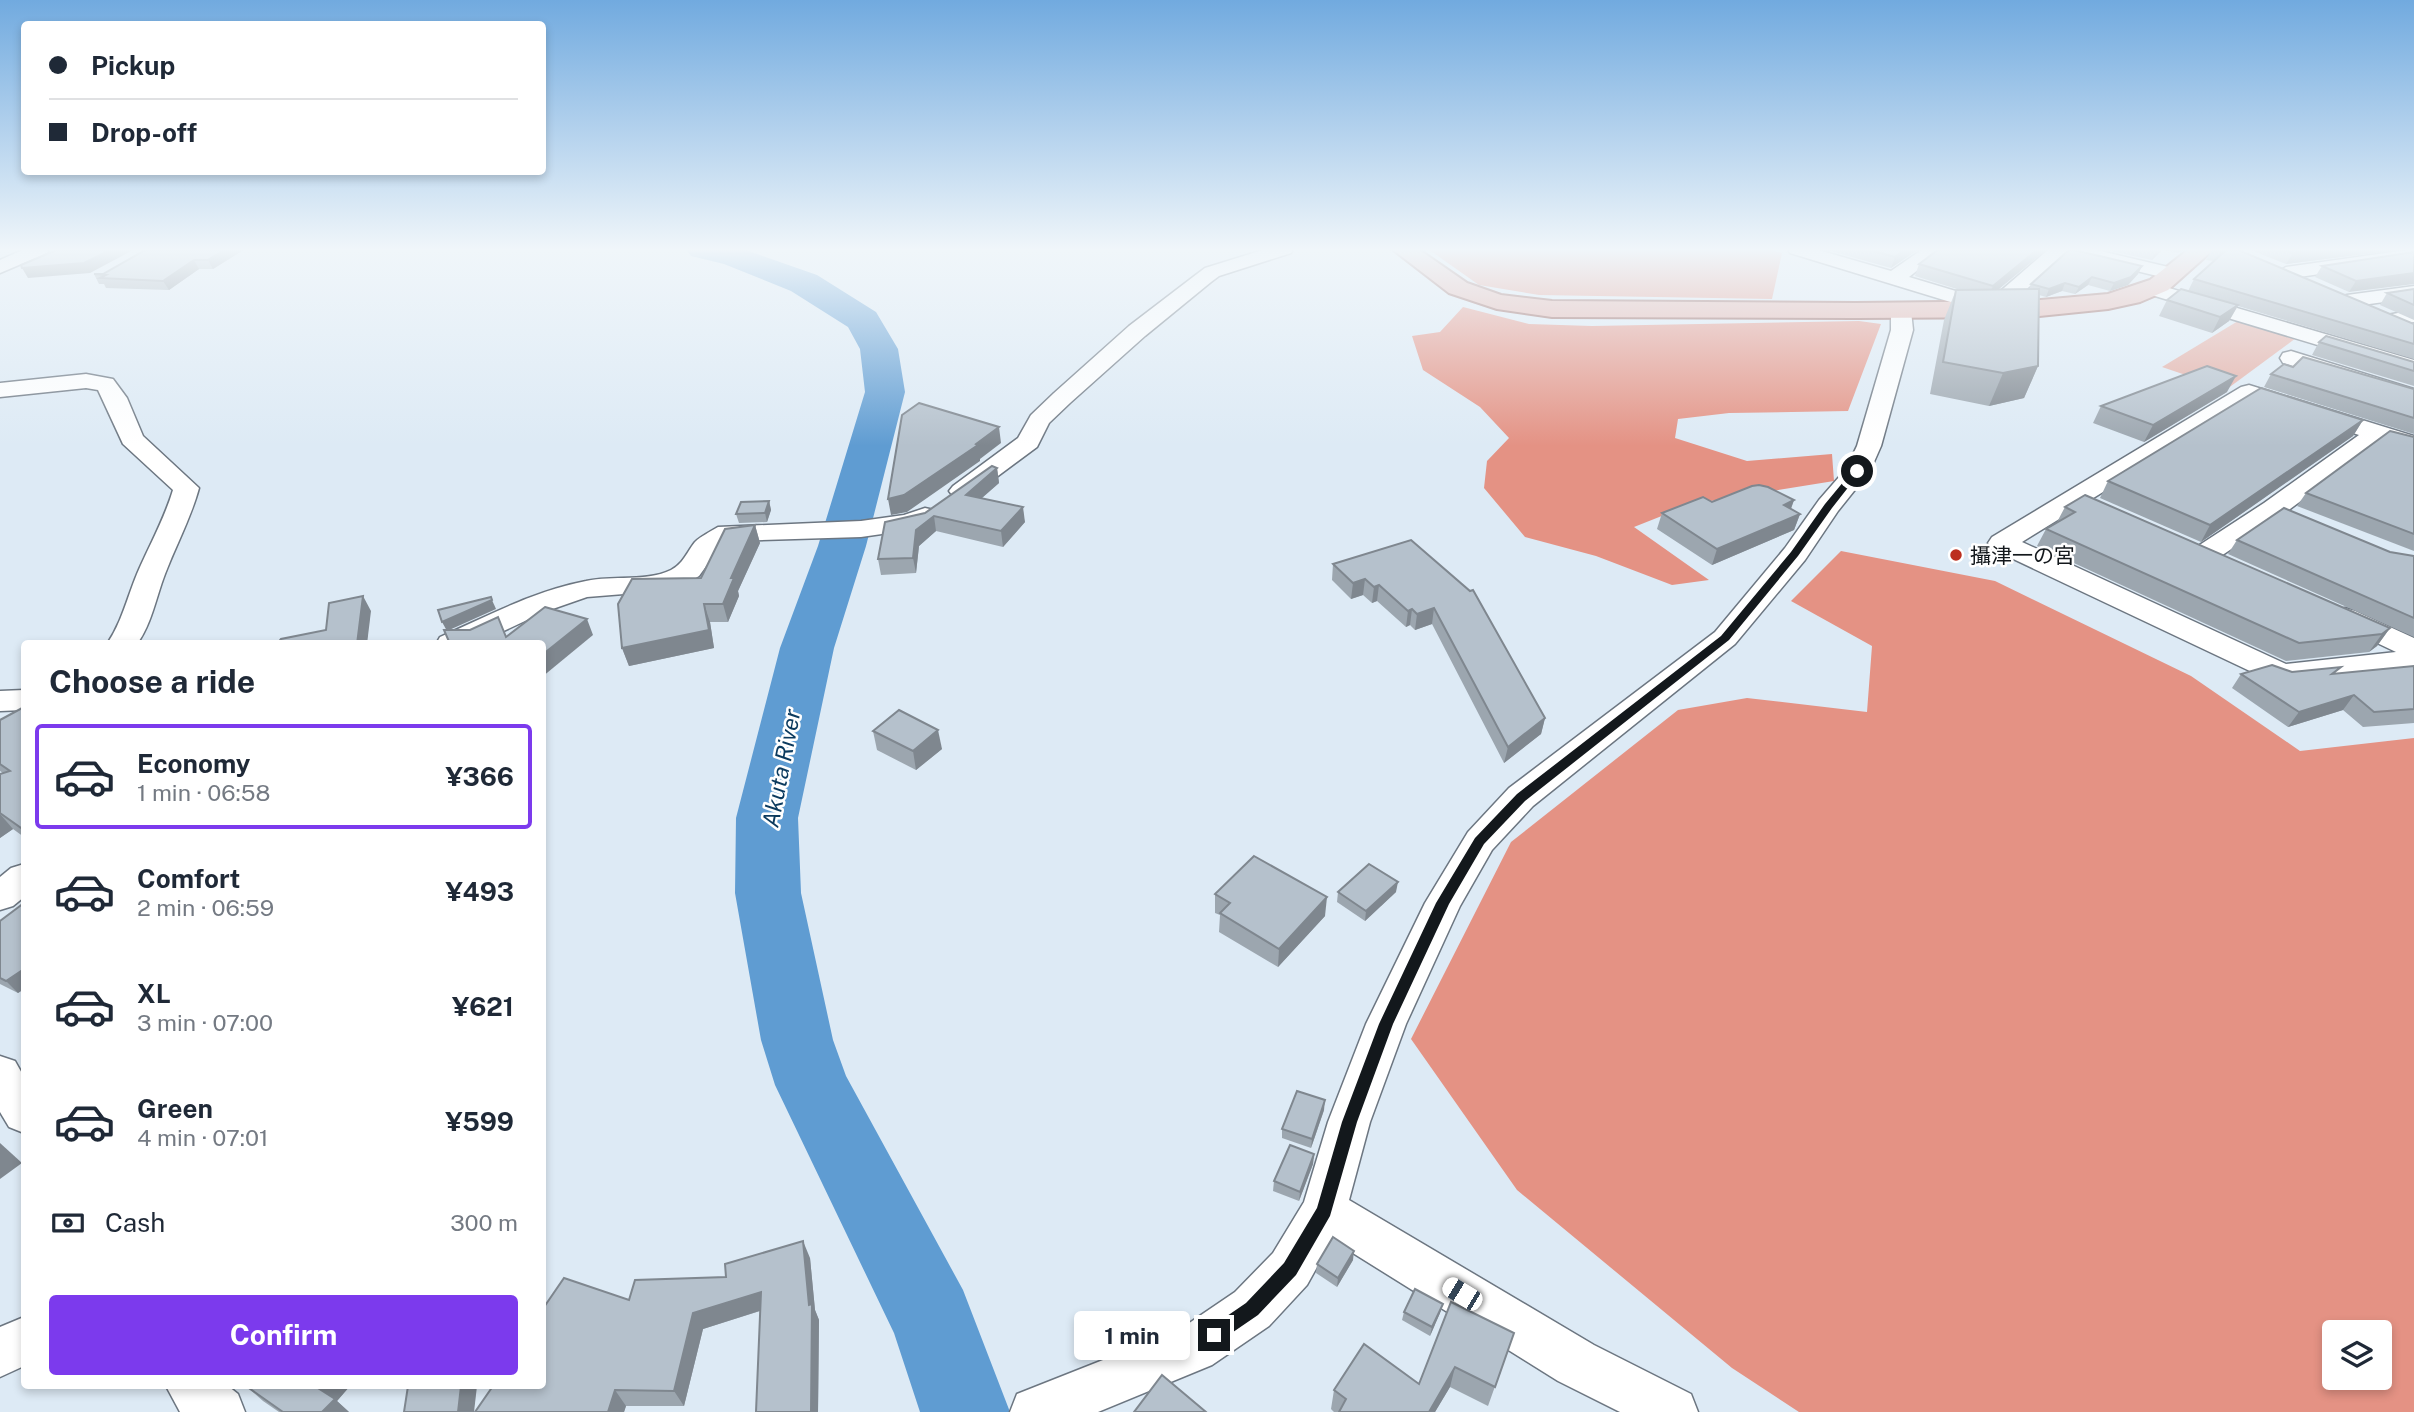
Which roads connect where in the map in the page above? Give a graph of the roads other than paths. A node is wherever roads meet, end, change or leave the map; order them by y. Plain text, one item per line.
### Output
1 (1157, 315) edge
2 (1901, 315) edge
3 (2239, 315) edge
4 (2378, 315) edge
5 (2414, 316) edge
6 (2389, 320) junction
7 (2414, 331) edge
8 (2291, 358) dead end
9 (2414, 367) edge
10 (0, 390) edge
11 (2414, 396) edge
12 (2377, 433) junction
13 (2414, 444) edge
14 (2072, 498) junction
15 (2108, 513) edge
16 (2205, 555) edge
17 (2316, 604) edge
18 (125, 640) edge
19 (460, 640) edge
20 (2414, 649) edge
21 (2414, 660) edge
22 (21, 700) edge
23 (0, 701) edge
24 (21, 880) edge
25 (0, 896) edge
26 (0, 1074) edge
27 (21, 1109) edge
28 (1324, 1210) junction
29 (21, 1342) edge
30 (0, 1352) edge
31 (193, 1389) edge
32 (1047, 1406) edge
33 (220, 1412) edge
34 (1673, 1412) edge

1 - 19 street
2 - 28 street
3 - 9 street
4 - 6 street
5 - 6 street
6 - 7 street
8 - 11 street
10 - 18 street
12 - 13 street
12 - 14 street
12 - 16 street
14 - 15 street
14 - 21 street
17 - 20 street
22 - 23 street
24 - 25 street
26 - 27 street
28 - 32 street
28 - 34 street
29 - 30 street
31 - 33 street

